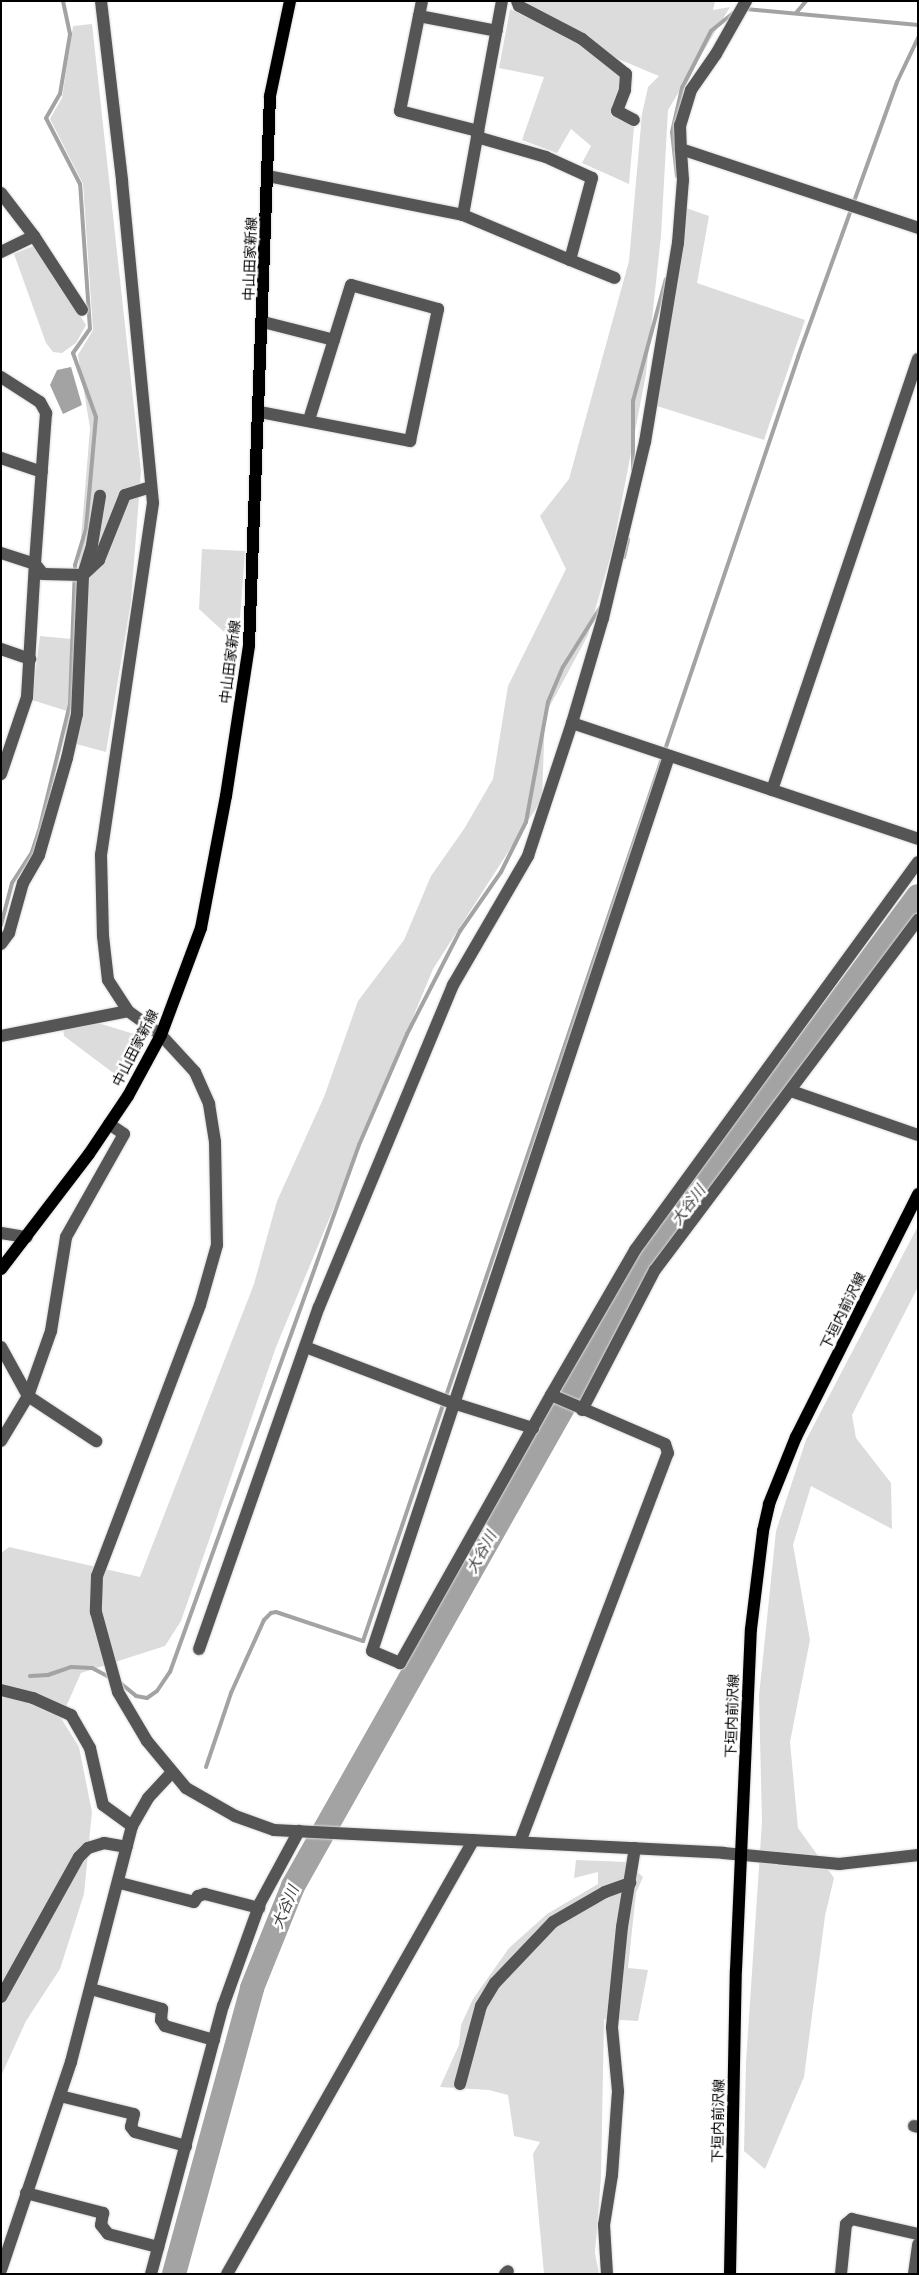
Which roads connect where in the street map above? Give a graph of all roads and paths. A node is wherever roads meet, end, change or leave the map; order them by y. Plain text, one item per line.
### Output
1 (100, 1) edge
2 (290, 1) edge
3 (422, 1) edge
4 (502, 1) edge
5 (517, 1) edge
6 (746, 1) edge
7 (419, 16) junction
8 (496, 30) junction
9 (634, 120) dead end
10 (478, 134) junction
11 (681, 149) junction
12 (268, 176) junction
13 (1, 193) edge
14 (463, 215) junction
15 (918, 228) edge
16 (34, 236) junction
17 (1, 252) edge
18 (570, 260) junction
19 (615, 278) dead end
20 (82, 310) dead end
21 (263, 322) junction
22 (334, 340) junction
23 (918, 359) edge
24 (1, 377) edge
25 (260, 412) junction
26 (309, 420) junction
27 (1, 458) edge
28 (42, 472) junction
29 (151, 488) junction
30 (100, 496) dead end
31 (1, 553) edge
32 (35, 564) junction
33 (83, 575) junction
34 (1, 649) edge
35 (30, 659) junction
36 (572, 724) junction
37 (7, 739) edge
38 (669, 756) junction
39 (1, 774) edge
40 (772, 790) junction
41 (918, 838) edge
42 (918, 862) edge
43 (918, 920) edge
44 (1, 944) edge
45 (128, 1011) junction
46 (161, 1035) junction
47 (1, 1036) edge
48 (791, 1091) junction
49 (110, 1124) junction
50 (918, 1135) edge
51 (918, 1194) edge
52 (1, 1233) edge
53 (27, 1238) junction
54 (1, 1268) edge
55 (1, 1347) edge
56 (308, 1348) junction
57 (551, 1395) junction
58 (28, 1396) junction
59 (454, 1403) junction
60 (582, 1410) junction
61 (533, 1428) junction
62 (1, 1441) edge
63 (96, 1441) dead end
64 (199, 1649) dead end
65 (1, 1690) edge
66 (172, 1772) junction
67 (132, 1826) junction
68 (299, 1831) junction
69 (474, 1840) junction
70 (520, 1842) junction
71 (127, 1847) junction
72 (635, 1848) junction
73 (743, 1854) junction
74 (918, 1855) edge
75 (120, 1883) junction
76 (630, 1883) junction
77 (259, 1908) junction
78 (91, 1989) junction
79 (1, 1997) edge
80 (214, 2040) junction
81 (460, 2084) dead end
82 (60, 2096) junction
83 (186, 2146) junction
84 (26, 2193) junction
85 (918, 2234) edge
86 (918, 2244) edge
87 (158, 2247) junction
88 (1, 2270) edge
89 (151, 2274) edge
90 (226, 2274) edge
91 (607, 2274) edge
92 (730, 2274) edge
93 (841, 2274) edge
94 (914, 2274) edge

1 - 29 street
2 - 12 main road, 中山田家新線
3 - 7 street
4 - 8 street
5 - 9 street
6 - 11 street
7 - 8 street
7 - 10 street
8 - 10 street
10 - 14 street
10 - 18 street
11 - 15 street
11 - 36 street
12 - 14 street
12 - 21 main road, 中山田家新線
13 - 16 street
14 - 18 street
16 - 17 street
16 - 20 street
18 - 19 street
21 - 22 street
21 - 25 main road, 中山田家新線
22 - 26 street
22 - 26 street
23 - 40 street
24 - 28 street
25 - 26 street
25 - 46 main road, 中山田家新線
27 - 28 street
28 - 32 street
29 - 33 street
29 - 45 street
30 - 33 street
31 - 32 street
32 - 33 street
32 - 35 street
33 - 44 street
34 - 35 street
35 - 37 street
36 - 38 street
36 - 56 street
37 - 39 street
38 - 40 street
38 - 59 street
40 - 41 street
42 - 57 street
43 - 48 street
45 - 46 street
45 - 47 street
46 - 49 main road, 中山田家新線
46 - 66 street
48 - 50 street
48 - 60 street
49 - 53 main road, 中山田家新線
49 - 58 street
51 - 73 main road, 下垣内前沢線
52 - 53 street
53 - 54 main road, 中山田家新線
55 - 58 street
56 - 59 street
56 - 64 street
57 - 60 street
57 - 61 street
58 - 62 street
58 - 63 street
59 - 61 street
59 - 61 street
60 - 70 street
65 - 67 street
66 - 67 street
66 - 68 street
67 - 71 street
68 - 69 street
68 - 77 street
69 - 70 street
69 - 90 street
70 - 72 street
71 - 75 street
71 - 79 street
72 - 73 street
72 - 76 street
73 - 74 street
73 - 92 main road, 下垣内前沢線
75 - 77 street
75 - 78 street
76 - 81 street
76 - 91 street
77 - 80 street
78 - 80 street
78 - 82 street
80 - 83 street
82 - 83 street
82 - 84 street
83 - 87 street
84 - 87 street
84 - 88 street
85 - 93 street
86 - 94 street
87 - 89 street

